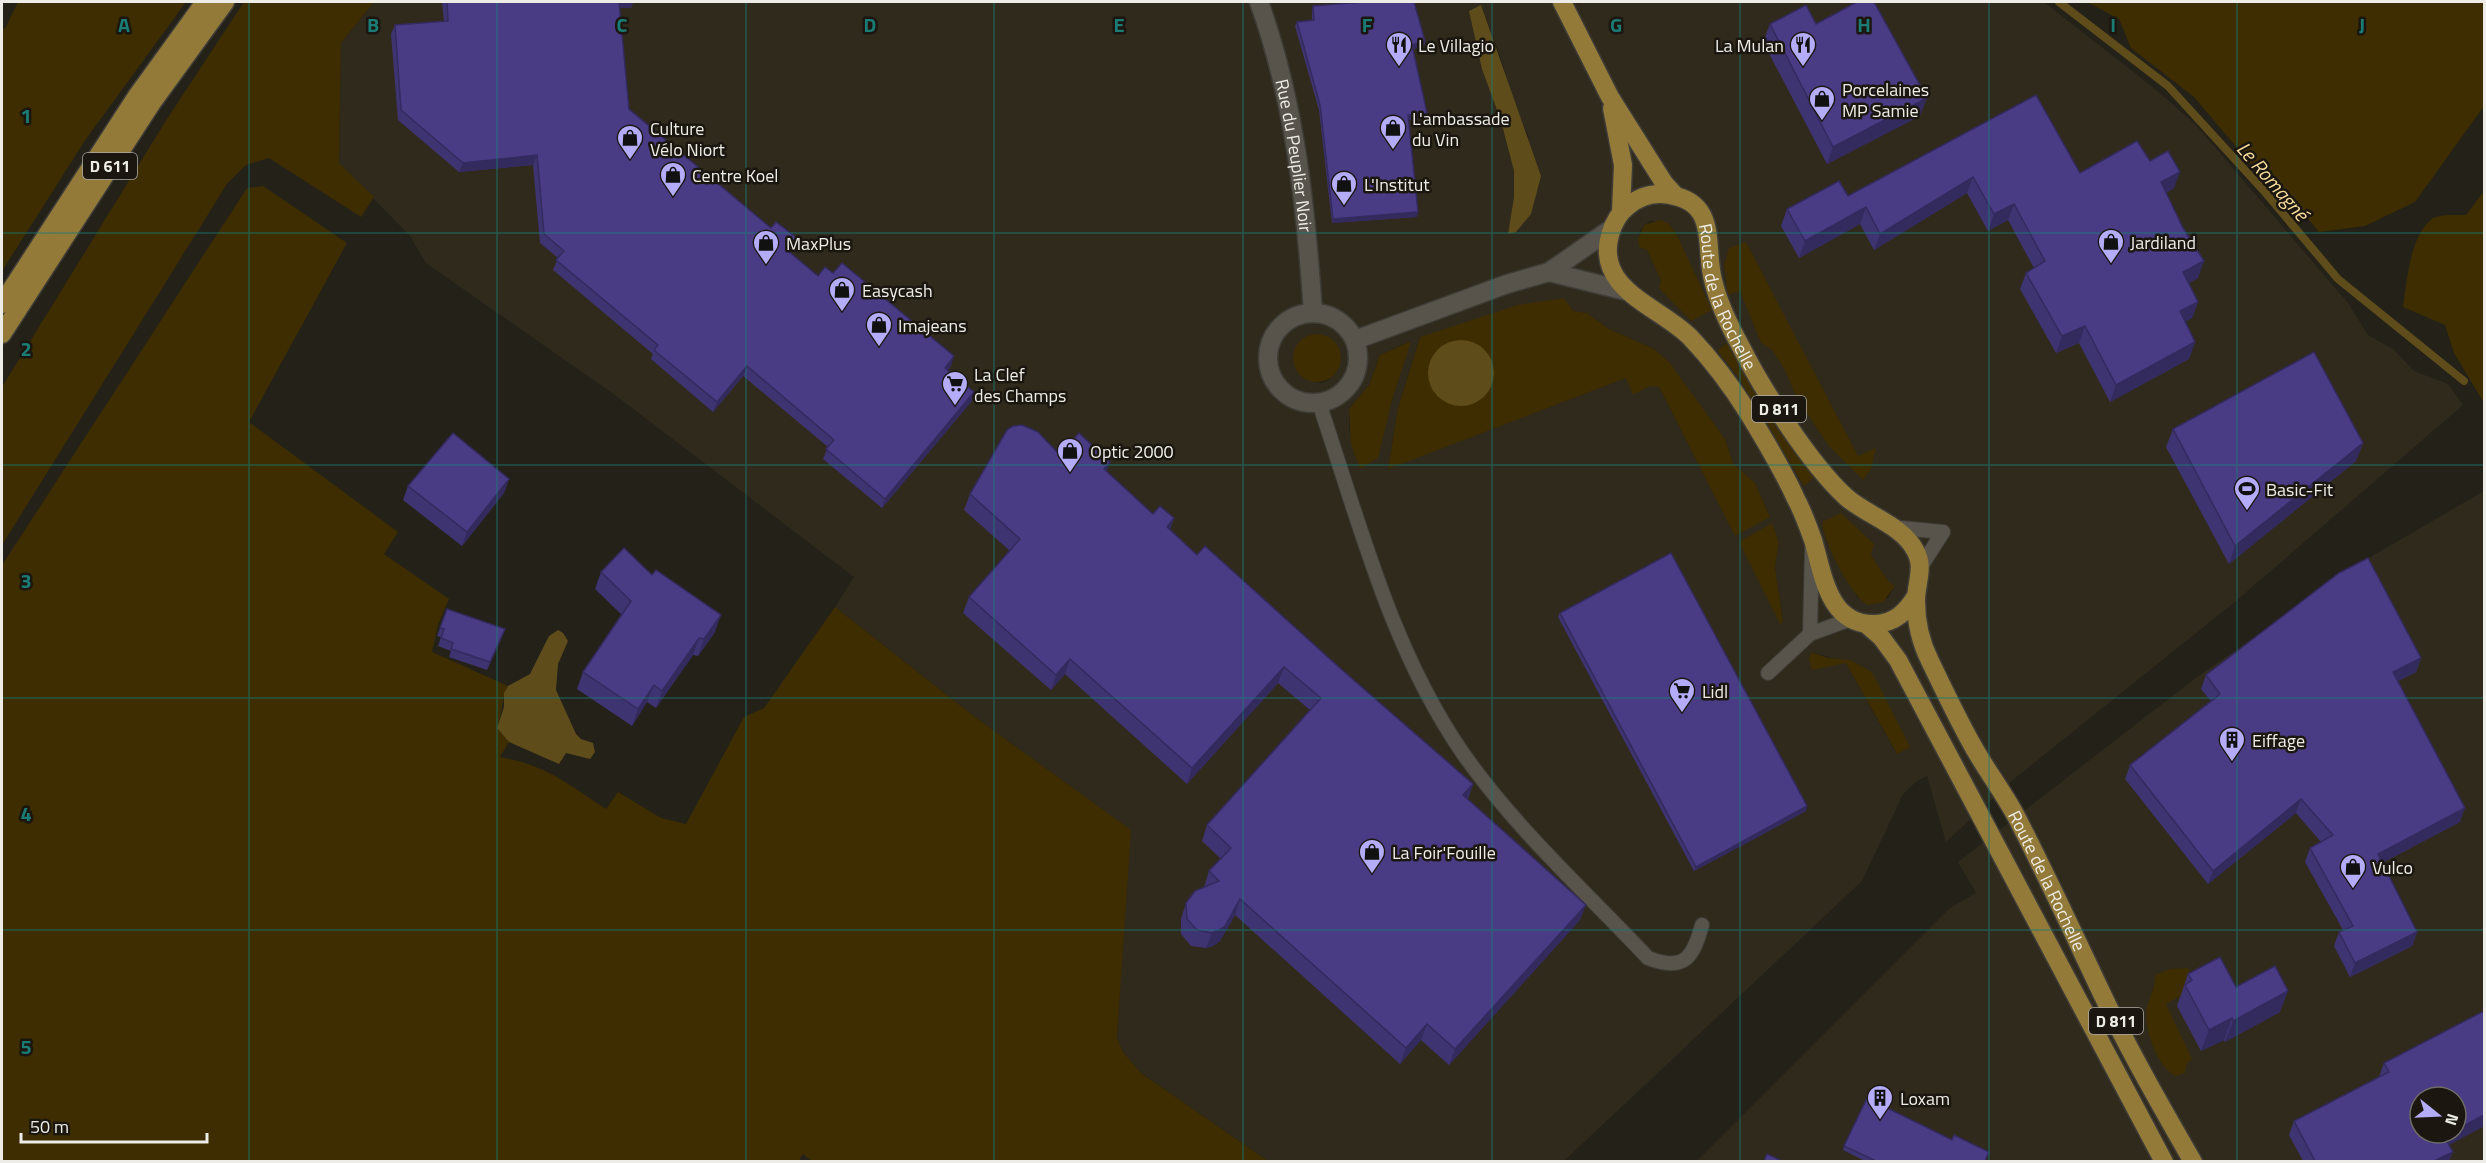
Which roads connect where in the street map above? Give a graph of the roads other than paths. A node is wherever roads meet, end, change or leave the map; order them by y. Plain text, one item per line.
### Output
1 (205, 2) edge
2 (225, 2) edge
3 (1258, 2) edge
4 (1562, 2) edge
5 (1610, 97) junction
6 (1675, 195) junction
7 (1622, 212) junction
8 (1611, 229) junction
9 (1549, 272) junction
10 (1626, 291) junction
11 (2, 304) edge
12 (1313, 313) junction
13 (2, 334) edge
14 (1355, 340) junction
15 (1322, 403) junction
16 (1890, 527) junction
17 (1812, 538) junction
18 (1920, 568) junction
19 (1916, 596) junction
20 (1859, 621) junction
21 (1810, 634) junction
22 (1768, 673) dead end
23 (1702, 925) dead end
24 (2164, 1161) edge
25 (2193, 1161) edge

1 - 11 main road, D 611
2 - 13 main road, D 611
3 - 12 street, Rue du Peuplier Noir
4 - 5 main road, Route de la Rochelle / D 811
5 - 6 main road, Route de la Rochelle / D 811
5 - 7 main road, Route de la Rochelle / D 811
6 - 7 main road, Route de la Rochelle / D 811
6 - 16 main road, Route de la Rochelle / D 811
7 - 8 main road, Route de la Rochelle / D 811
8 - 9 street
8 - 10 main road, Route de la Rochelle / D 811
9 - 10 street
9 - 14 street
10 - 17 main road, Route de la Rochelle / D 811
12 - 14 street
12 - 15 street
14 - 15 street
15 - 23 lane
16 - 18 main road, Route de la Rochelle / D 811
16 - 18 lane
17 - 20 main road, Route de la Rochelle / D 811
17 - 21 lane
18 - 19 main road, Route de la Rochelle / D 811
19 - 20 main road
19 - 25 main road, Route de la Rochelle / D 811
20 - 21 lane
20 - 24 main road, Route de la Rochelle / D 811
21 - 22 lane

